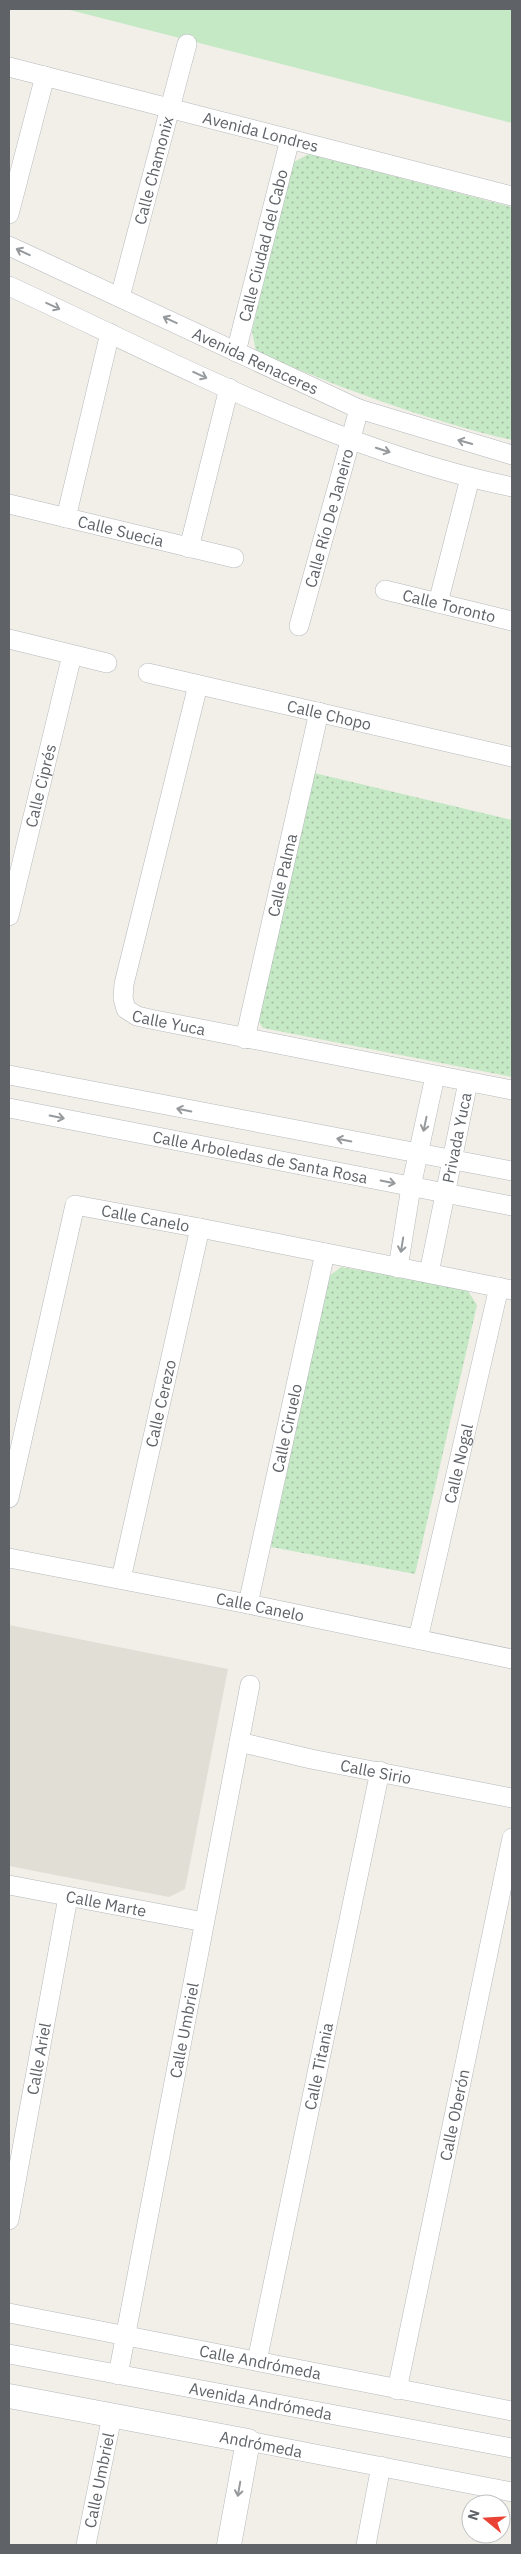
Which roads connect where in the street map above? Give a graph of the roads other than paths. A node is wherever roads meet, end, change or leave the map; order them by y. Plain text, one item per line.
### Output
1 (187, 44) dead end
2 (9, 66) edge
3 (45, 76) junction
4 (170, 108) junction
5 (290, 139) junction
6 (512, 196) edge
7 (9, 214) edge
8 (9, 246) edge
9 (9, 286) edge
10 (120, 297) junction
11 (110, 332) junction
12 (236, 352) junction
13 (229, 388) junction
14 (360, 409) junction
15 (352, 440) junction
16 (512, 455) edge
17 (470, 478) junction
18 (512, 487) edge
19 (9, 504) edge
20 (66, 518) junction
21 (189, 548) junction
22 (234, 558) dead end
23 (385, 590) dead end
24 (438, 603) junction
25 (512, 621) edge
26 (299, 626) dead end
27 (9, 639) edge
28 (72, 655) junction
29 (107, 663) dead end
30 (148, 673) dead end
31 (198, 685) junction
32 (319, 712) junction
33 (512, 757) edge
34 (9, 916) edge
35 (245, 1039) junction
36 (9, 1076) edge
37 (435, 1076) junction
38 (468, 1082) junction
39 (512, 1090) edge
40 (9, 1108) edge
41 (418, 1154) junction
42 (452, 1160) junction
43 (512, 1172) edge
44 (411, 1186) junction
45 (445, 1193) junction
46 (512, 1206) edge
47 (200, 1228) junction
48 (325, 1252) junction
49 (398, 1268) junction
50 (429, 1273) junction
51 (506, 1289) edge
52 (9, 1498) edge
53 (9, 1558) edge
54 (121, 1579) junction
55 (248, 1604) junction
56 (418, 1639) junction
57 (512, 1659) edge
58 (250, 1686) dead end
59 (239, 1742) junction
60 (380, 1771) junction
61 (512, 1798) edge
62 (512, 1838) edge
63 (9, 1885) edge
64 (68, 1896) junction
65 (204, 1922) junction
66 (9, 2220) edge
67 (9, 2314) edge
68 (124, 2336) junction
69 (9, 2354) edge
70 (257, 2361) junction
71 (118, 2375) junction
72 (397, 2390) junction
73 (9, 2396) edge
74 (512, 2411) edge
75 (112, 2416) junction
76 (248, 2441) junction
77 (512, 2448) edge
78 (380, 2466) junction
79 (512, 2492) edge
80 (86, 2545) edge
81 (229, 2545) edge
82 (366, 2545) edge

1 - 4 street, Calle Chamonix
2 - 3 street, Avenida Londres
3 - 4 street, Avenida Londres
3 - 7 street
4 - 5 street, Avenida Londres
4 - 10 street, Calle Chamonix
5 - 6 street, Avenida Londres
5 - 12 street, Calle Ciudad del Cabo
10 -> 8 street, Avenida Renaceres
9 -> 11 street, Avenida Renaceres
12 -> 10 street, Avenida Renaceres
11 -> 13 street, Avenida Renaceres
11 - 20 street
12 - 14 street, Avenida Renaceres
13 - 15 street, Avenida Renaceres
13 - 21 street
14 - 15 street, Calle Río De Janeiro
16 -> 14 street, Avenida Renaceres
15 -> 17 street, Avenida Renaceres
15 - 26 street, Calle Río De Janeiro
17 - 18 street, Avenida Renaceres
17 - 24 street
19 - 20 street, Calle Suecia
20 - 21 street, Calle Suecia
21 - 22 street, Calle Suecia
23 - 24 street, Calle Toronto
24 - 25 street, Calle Toronto
27 - 28 street
28 - 29 street
28 - 34 street, Calle Ciprés
30 - 31 street, Calle Chopo
31 - 32 street, Calle Chopo
31 - 35 street, Calle Yuca
32 - 33 street, Calle Chopo
32 - 35 street, Calle Palma
35 - 37 street, Calle Yuca
41 -> 36 street, Calle Arboledas de Santa Rosa
37 - 38 street, Calle Yuca
37 -> 41 street
38 - 39 street, Calle Yuca
38 - 42 street, Privada Yuca
40 -> 44 street, Calle Arboledas de Santa Rosa
41 - 42 street, Calle Arboledas de Santa Rosa
41 - 44 street
42 - 43 street, Calle Arboledas de Santa Rosa
42 - 45 street, Privada Yuca
44 - 45 street, Calle Arboledas de Santa Rosa
44 -> 49 street
45 - 46 street, Calle Arboledas de Santa Rosa
45 - 50 street, Privada Yuca
47 - 48 street, Calle Canelo
47 - 52 street, Calle Canelo
47 - 54 street, Calle Cerezo
48 - 49 street, Calle Canelo
48 - 55 street, Calle Ciruelo
49 - 50 street, Calle Canelo
50 - 51 street, Calle Canelo
51 - 56 street, Calle Nogal
53 - 54 street, Calle Canelo
54 - 55 street, Calle Canelo
55 - 56 street, Calle Canelo
56 - 57 street, Calle Canelo
58 - 59 street, Calle Umbriel
59 - 60 street, Calle Sirio
59 - 65 street, Calle Umbriel
60 - 61 street, Calle Sirio
60 - 70 street, Calle Titania
62 - 72 street, Calle Oberón
63 - 64 street, Calle Marte
64 - 65 street, Calle Marte
64 - 66 street, Calle Ariel
65 - 68 street, Calle Umbriel
67 - 68 street, Calle Andrómeda
68 - 70 street, Calle Andrómeda
68 - 71 street, Calle Umbriel
69 - 71 street, Avenida Andrómeda
70 - 72 street, Calle Andrómeda
71 - 77 street, Avenida Andrómeda
72 - 74 street, Calle Andrómeda
73 - 75 street, Andrómeda
75 - 76 street, Andrómeda
75 - 80 street, Calle Umbriel
76 - 78 street, Andrómeda
76 -> 81 street
78 - 79 street, Andrómeda
78 - 82 street

